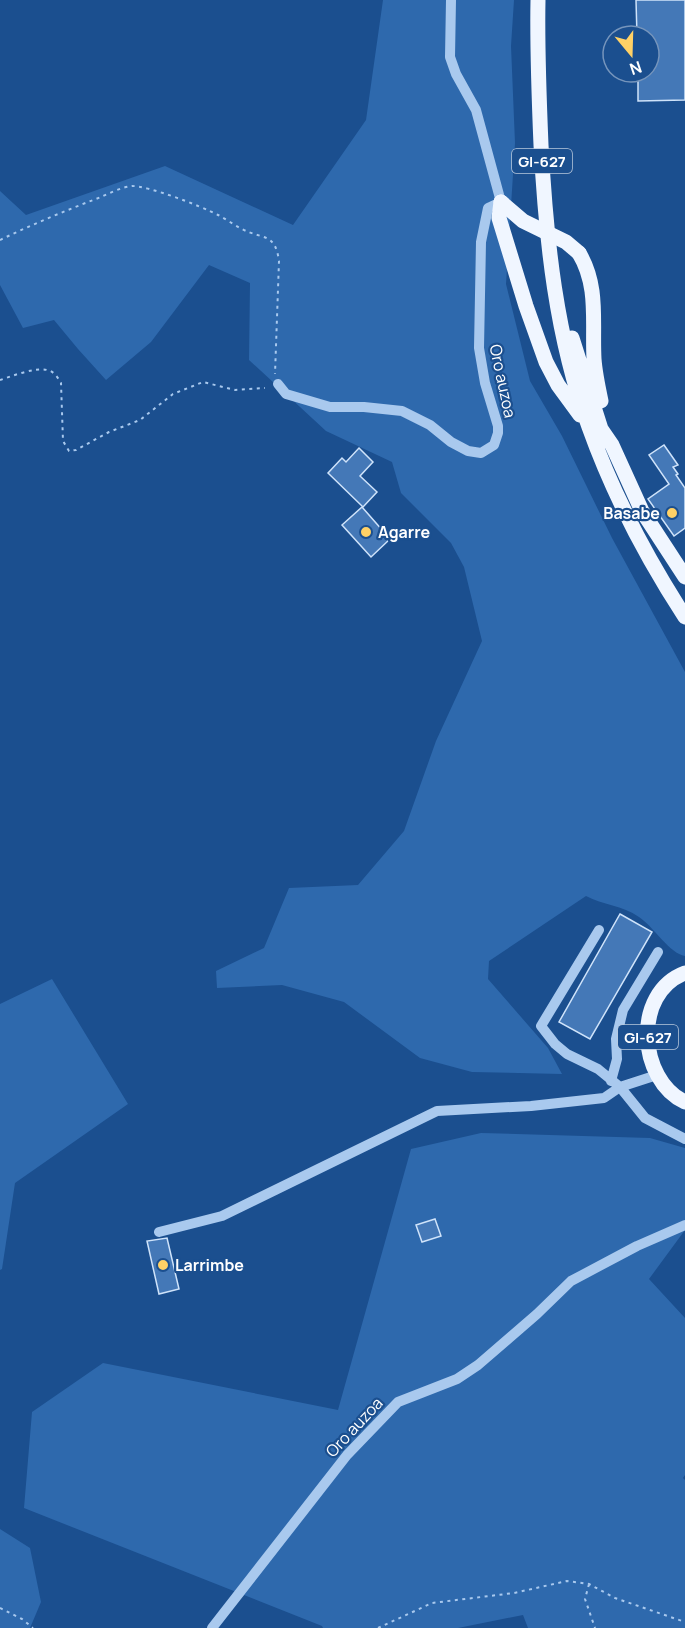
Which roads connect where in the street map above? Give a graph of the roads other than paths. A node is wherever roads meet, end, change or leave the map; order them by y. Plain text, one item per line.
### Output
1 (451, 0) edge
2 (538, 0) edge
3 (501, 202) junction
4 (560, 320) junction
5 (278, 384) road end
6 (588, 425) junction
7 (612, 444) junction
8 (685, 577) edge
9 (685, 617) edge
10 (599, 930) dead end
11 (658, 952) dead end
12 (685, 973) edge
13 (657, 1075) junction
14 (616, 1084) junction
15 (685, 1102) edge
16 (685, 1139) edge
17 (685, 1225) edge
18 (159, 1232) dead end
19 (212, 1628) edge

1 - 3 street
2 - 4 main road, GI-627
3 - 5 street, Oro auzoa
3 - 6 main road, GI-627
3 - 7 main road, GI-627, bridge
4 - 6 main road, GI-627
4 - 7 main road, GI-627
6 - 9 main road, GI-627
7 - 8 main road, GI-627
10 - 14 street
11 - 14 street
12 - 13 main road, GI-627
13 - 14 street
13 - 15 main road, GI-627
14 - 16 street
14 - 18 street
17 - 19 street, Oro auzoa

